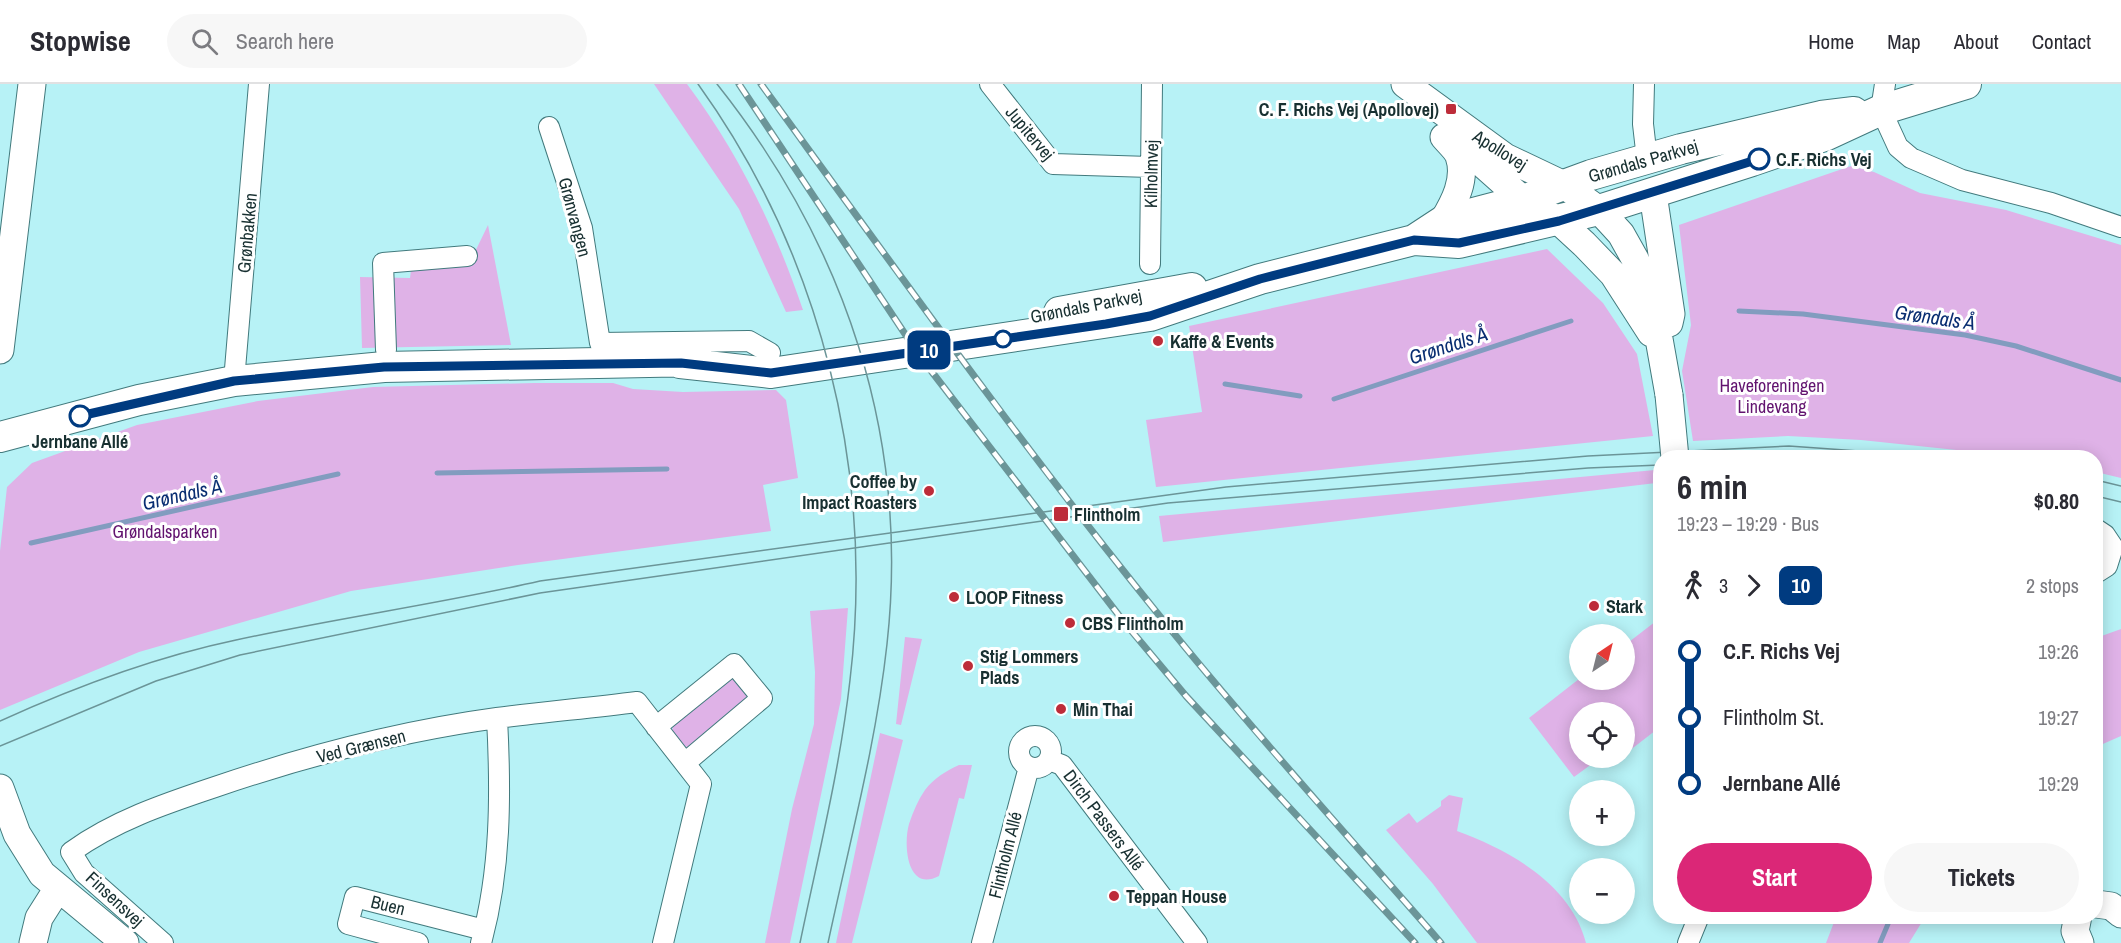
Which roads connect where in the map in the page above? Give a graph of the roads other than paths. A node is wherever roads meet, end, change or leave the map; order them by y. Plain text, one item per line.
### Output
1 (32, 84) edge
2 (260, 84) edge
3 (990, 84) edge
4 (1152, 84) edge
5 (1397, 84) edge
6 (1405, 84) edge
7 (1644, 84) edge
8 (1966, 84) edge
9 (1883, 97) edge
10 (1430, 120) junction
11 (549, 127) dead end
12 (1647, 159) junction
13 (1150, 167) junction
14 (1564, 185) junction
15 (1653, 194) junction
16 (1523, 200) junction
17 (1599, 210) junction
18 (1443, 221) junction
19 (1559, 221) junction
20 (2121, 227) edge
21 (1414, 240) junction
22 (467, 256) dead end
23 (1150, 264) dead end
24 (1066, 320) junction
25 (0, 350) edge
26 (386, 350) dead end
27 (770, 353) junction
28 (1661, 353) junction
29 (681, 363) junction
30 (234, 381) junction
31 (0, 437) edge
32 (1674, 450) edge
33 (2103, 534) edge
34 (2103, 569) edge
35 (497, 718) junction
36 (656, 727) junction
37 (1049, 760) junction
38 (685, 763) junction
39 (1029, 767) junction
40 (0, 788) edge
41 (71, 852) joint
42 (58, 888) junction
43 (1696, 924) edge
44 (2076, 924) edge
45 (482, 936) edge
46 (33, 943) edge
47 (110, 943) edge
48 (125, 943) edge
49 (163, 943) edge
50 (418, 943) edge
51 (663, 943) edge
52 (982, 943) edge
53 (1197, 943) edge
54 (1688, 943) edge
55 (2079, 943) edge

1 - 25 street
2 - 30 street, Grønbakken
3 - 13 street, Jupitervej
4 - 13 street, Kilholmvej
5 - 10 street, Apollovej
6 - 14 street, Apollovej
7 - 12 street
8 - 9 main road
9 - 12 main road, Grøndals Parkvej
9 - 15 main road, Grøndals Parkvej
9 - 20 street
10 - 16 street, Apollovej
10 - 18 street, Apollovej
11 - 27 street, Grønvangen
12 - 14 main road, Grøndals Parkvej
12 - 15 main road
13 - 23 street, Kilholmvej
14 - 16 main road, Grøndals Parkvej
14 - 17 street, Apollovej
15 - 17 main road, Grøndals Parkvej
15 - 28 street
16 - 18 main road, Grøndals Parkvej
16 - 19 street
17 - 19 main road, Grøndals Parkvej
17 - 28 street
18 - 21 main road, Grøndals Parkvej
19 - 21 main road, Grøndals Parkvej
19 - 28 street
21 - 24 main road, Grøndals Parkvej
22 - 26 street
24 - 27 main road, Grøndals Parkvej
24 - 29 main road, Grøndals Parkvej
27 - 29 main road, Grøndals Parkvej
28 - 32 street, bridge
29 - 30 main road, Grøndals Parkvej
30 - 31 main road, Grøndals Parkvej
33 - 34 street
35 - 36 street, Ved Grænsen
35 - 41 street, Ved Grænsen
35 - 45 street, Buen
36 - 38 street, Ved Grænsen
36 - 38 street
37 - 39 street
37 - 39 street
37 - 53 street, Dirch Passers Allé
38 - 51 street, Ved Grænsen
39 - 52 street, Flintholm Allé
40 - 42 street, Finsensvej
41 - 49 street, Finsensvej
42 - 46 street
42 - 47 street, Finsensvej
42 - 48 street, Finsensvej
43 - 54 street
44 - 55 street
45 - 50 street, Buen

